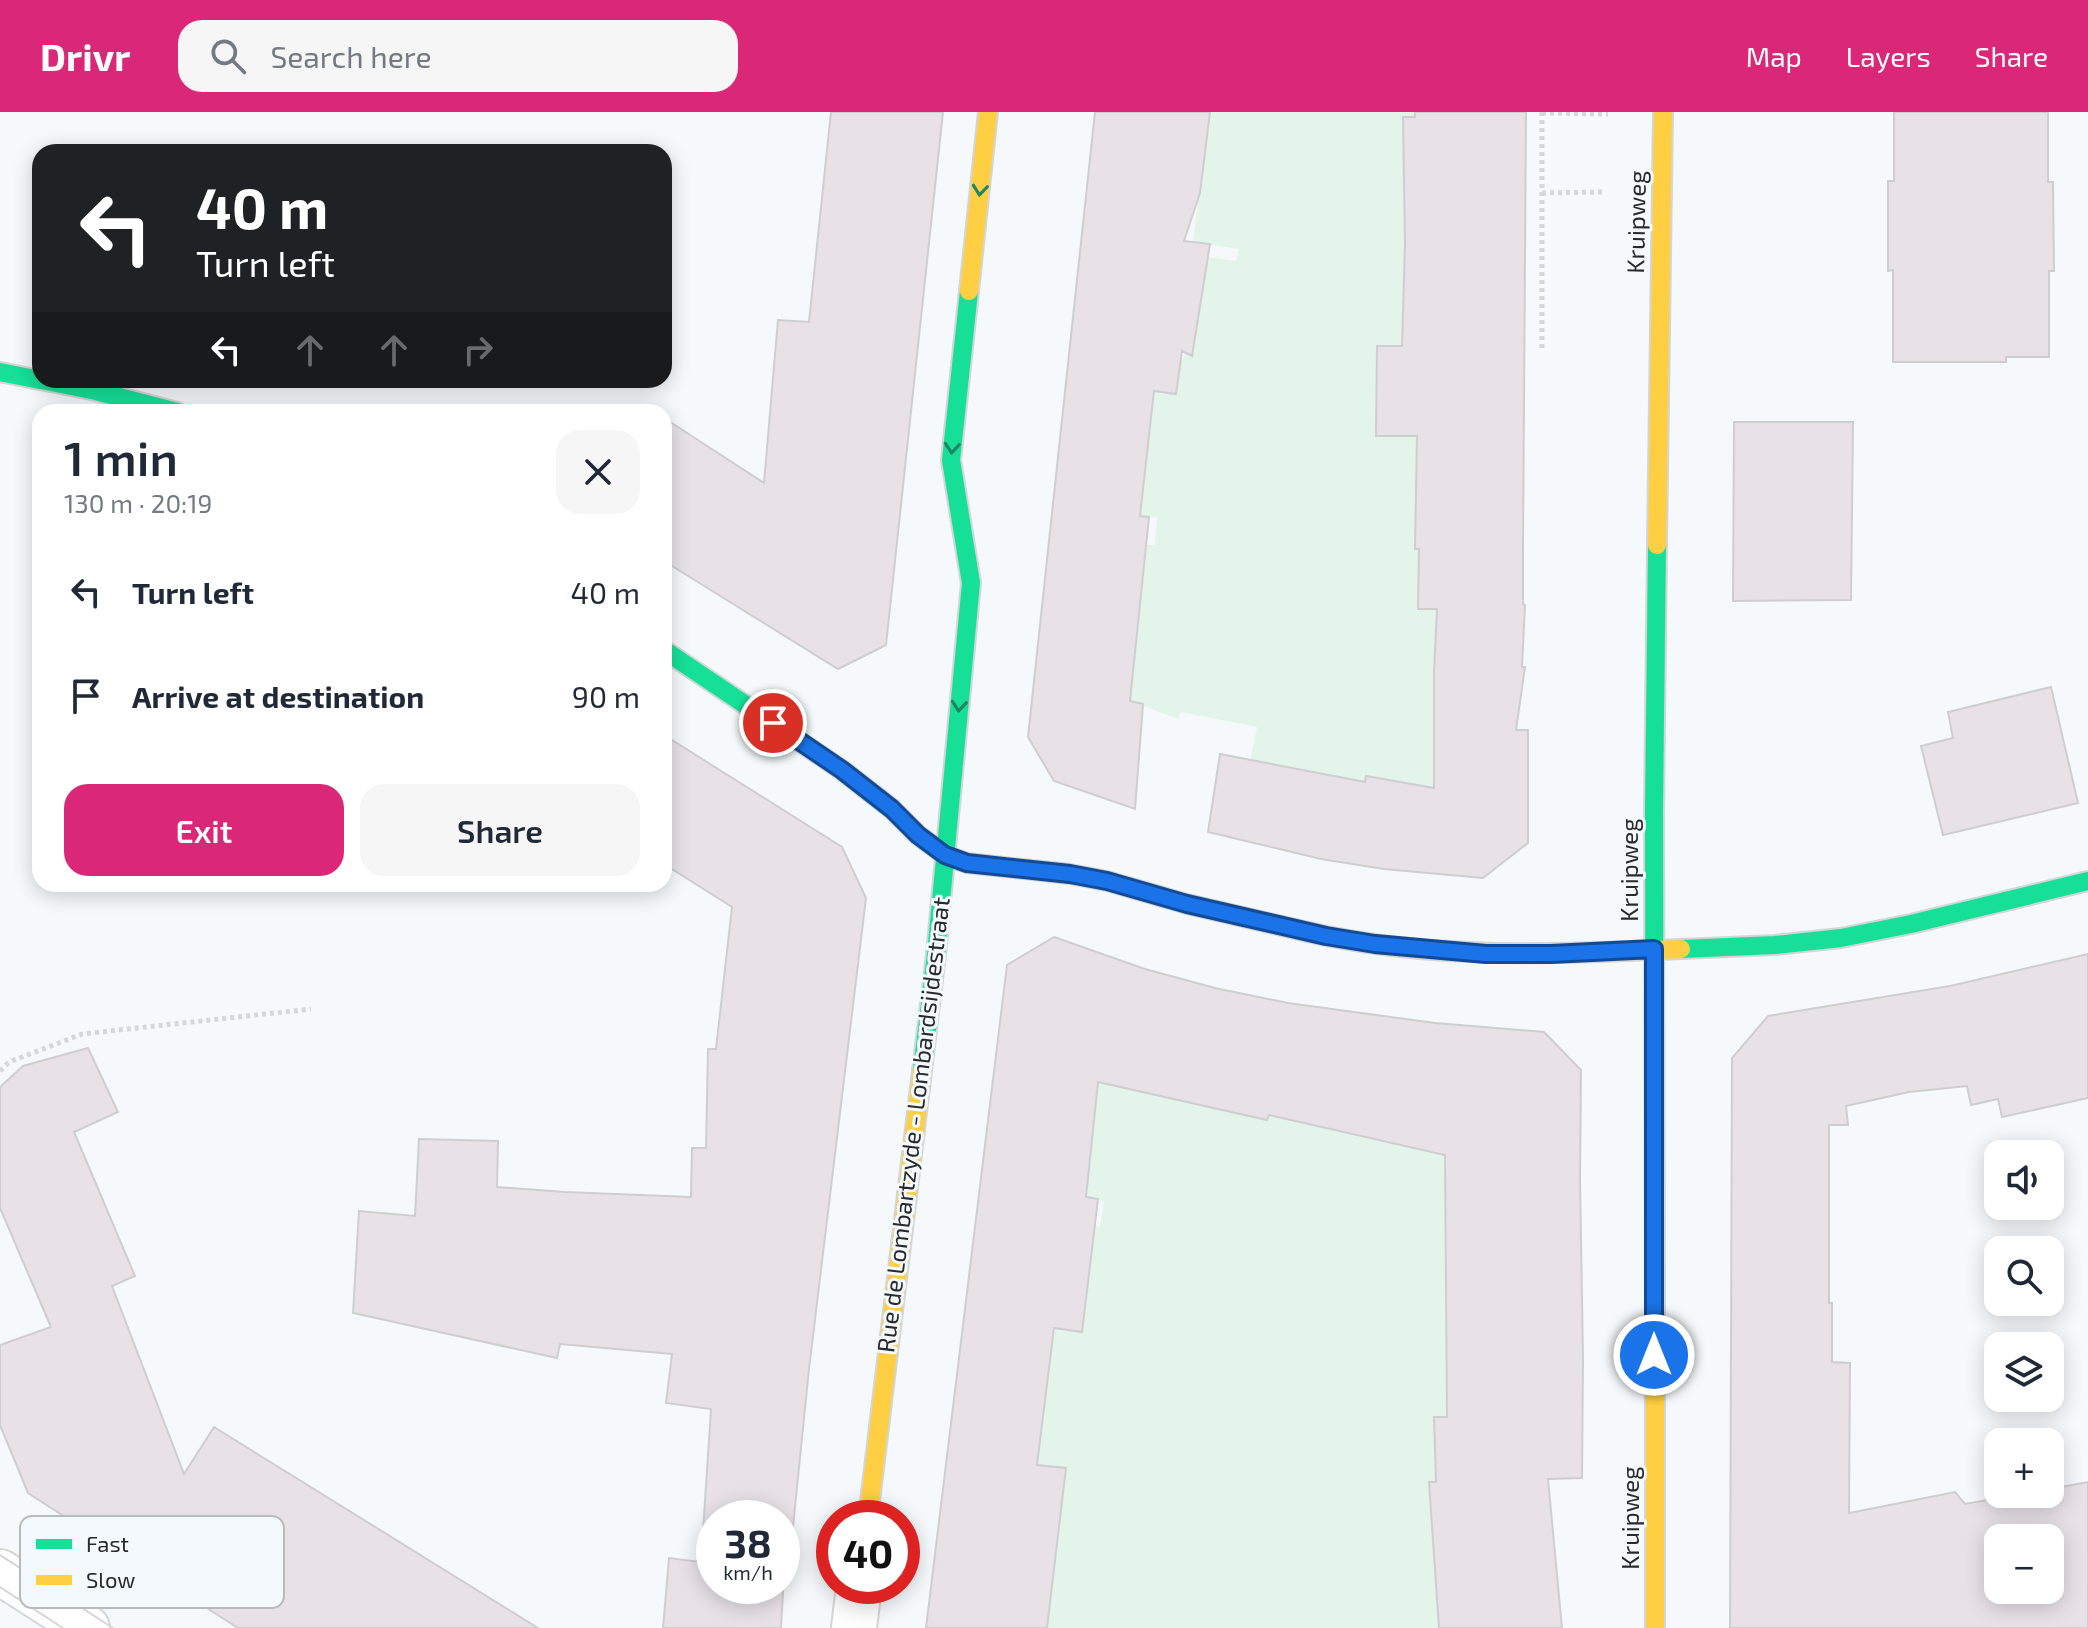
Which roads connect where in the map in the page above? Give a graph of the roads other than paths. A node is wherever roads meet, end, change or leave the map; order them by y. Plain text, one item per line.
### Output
1 (988, 112) edge
2 (1663, 112) edge
3 (0, 372) edge
4 (32, 378) edge
5 (81, 388) edge
6 (146, 404) edge
7 (672, 655) edge
8 (945, 855) junction
9 (2088, 881) edge
10 (1654, 949) junction
11 (870, 1500) edge
12 (0, 1572) edge
13 (20, 1585) edge
14 (857, 1604) edge
15 (56, 1608) edge
16 (87, 1628) edge
17 (854, 1628) edge
18 (1655, 1628) edge

1 -> 8 street, Rue de Lombartzyde - Lombardsijdestraat
2 - 10 street, Kruipweg
3 - 4 street
5 - 6 street
7 - 8 street
8 - 10 street
8 - 11 street, Rue de Lombartzyde - Lombardsijdestraat
9 - 10 street
10 - 18 street, Kruipweg
12 - 13 street
14 - 17 street
15 - 16 street

